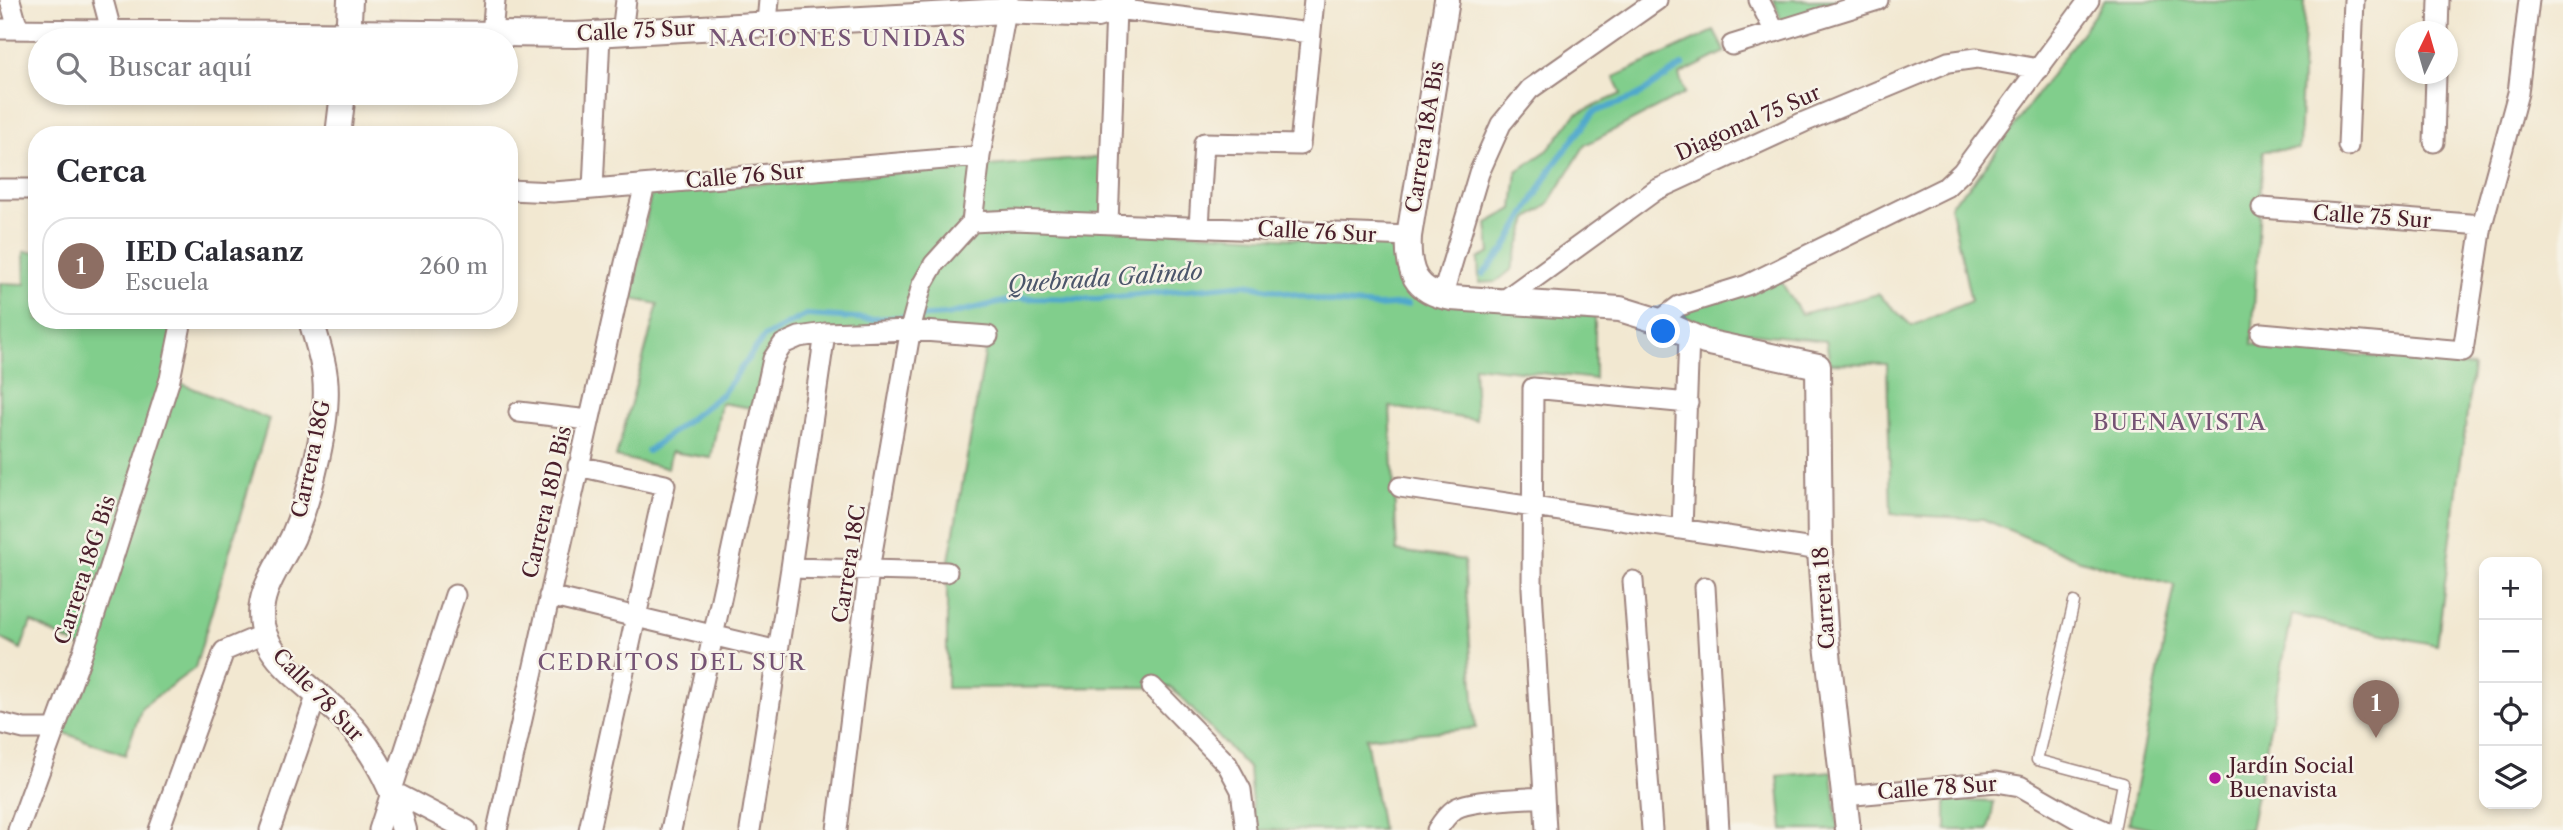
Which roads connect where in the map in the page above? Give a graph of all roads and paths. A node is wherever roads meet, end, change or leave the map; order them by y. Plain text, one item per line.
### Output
1 (10, 0) edge
2 (103, 0) edge
3 (350, 0) edge
4 (495, 0) edge
5 (626, 0) edge
6 (1314, 0) edge
7 (1447, 0) edge
8 (1657, 0) edge
9 (1759, 0) edge
10 (1878, 0) edge
11 (2089, 0) edge
12 (2354, 0) edge
13 (2439, 0) edge
14 (2529, 0) edge
15 (1119, 4) edge
16 (1007, 6) edge
17 (768, 12) edge
18 (2438, 21) edge
19 (110, 28) edge
20 (348, 28) edge
21 (493, 28) edge
22 (9, 29) edge
23 (28, 29) edge
24 (1774, 32) junction
25 (1310, 33) junction
26 (518, 34) edge
27 (611, 34) junction
28 (1732, 45) dead end
29 (2039, 69) junction
30 (2436, 84) edge
31 (342, 105) edge
32 (339, 126) edge
33 (2434, 142) dead end
34 (2348, 146) dead end
35 (980, 156) junction
36 (645, 185) junction
37 (28, 189) edge
38 (0, 190) edge
39 (518, 190) edge
40 (593, 190) junction
41 (2262, 208) dead end
42 (972, 222) junction
43 (1108, 223) junction
44 (2482, 225) junction
45 (1199, 227) junction
46 (1409, 236) junction
47 (1442, 297) junction
48 (1503, 301) junction
49 (913, 320) junction
50 (1659, 321) junction
51 (180, 329) edge
52 (313, 329) edge
53 (825, 333) junction
54 (2262, 333) dead end
55 (988, 336) dead end
56 (1689, 336) junction
57 (1688, 403) junction
58 (519, 412) dead end
59 (589, 420) junction
60 (579, 466) junction
61 (1400, 486) dead end
62 (1533, 507) junction
63 (1682, 530) junction
64 (1820, 550) junction
65 (791, 568) junction
66 (869, 570) junction
67 (947, 572) dead end
68 (1633, 581) dead end
69 (1705, 587) dead end
70 (455, 595) dead end
71 (549, 596) junction
72 (2074, 602) dead end
73 (635, 617) junction
74 (264, 634) junction
75 (715, 636) junction
76 (778, 651) junction
77 (1152, 687) dead end
78 (317, 694) junction
79 (0, 723) edge
80 (53, 729) junction
81 (391, 791) junction
82 (1844, 796) junction
83 (1543, 797) junction
84 (18, 830) edge
85 (159, 830) edge
86 (270, 830) edge
87 (379, 830) edge
88 (404, 830) edge
89 (467, 830) edge
90 (497, 830) edge
91 (589, 830) edge
92 (671, 830) edge
93 (750, 830) edge
94 (837, 830) edge
95 (1245, 830) edge
96 (1437, 830) edge
97 (1546, 830) edge
98 (1652, 830) edge
99 (1720, 830) edge
100 (1848, 830) edge
101 (2103, 830) edge
102 (2113, 830) edge

1 - 22 street
2 - 19 street
3 - 20 street
4 - 21 street
5 - 27 street
6 - 25 street
7 - 46 street, Carrera 18A Bis
8 - 47 street
9 - 24 street
10 - 24 street
11 - 29 street
12 - 34 street
13 - 18 street
14 - 44 street
15 - 16 street, Calle 75 Sur
15 - 25 street, Calle 75 Sur
15 - 43 street
16 - 17 street, Calle 75 Sur
16 - 35 street
17 - 27 street, Calle 75 Sur
22 - 23 street, Calle 75 Sur
24 - 28 street
25 - 45 street
26 - 27 street, Calle 75 Sur
27 - 40 street
29 - 48 street, Diagonal 75 Sur
29 - 50 street
30 - 33 street
31 - 32 street
35 - 36 street, Calle 76 Sur
35 - 42 street
36 - 40 street, Calle 76 Sur
36 - 59 street, Carrera 18D Bis
37 - 38 street
39 - 40 street, Calle 76 Sur
41 - 44 street, Calle 75 Sur
42 - 43 street, Calle 76 Sur
42 - 49 street, Carrera 18C
43 - 45 street, Calle 76 Sur
44 - 54 street
45 - 46 street, Calle 76 Sur
46 - 47 street, Carrera 18A Bis
47 - 48 street
48 - 50 street
49 - 53 street
49 - 55 street
49 - 66 street, Carrera 18C
50 - 56 street
51 - 80 street, Carrera 18G Bis
52 - 74 street, Carrera 18G
53 - 65 street
53 - 75 street
56 - 57 street
56 - 64 street, Carrera 18
57 - 62 street
57 - 63 street
58 - 59 street
59 - 60 street, Carrera 18D Bis
60 - 71 street, Carrera 18D Bis
60 - 73 street
61 - 62 street
62 - 63 street
62 - 83 street
63 - 64 street
64 - 82 street, Carrera 18
65 - 66 street
65 - 76 street
66 - 67 street
66 - 94 street, Carrera 18C
68 - 98 street
69 - 99 street
70 - 81 street
71 - 73 street
71 - 90 street, Carrera 18D Bis
72 - 102 lane
73 - 75 street
73 - 91 street
74 - 78 street, Calle 78 Sur
74 - 85 street
75 - 76 street
75 - 92 street
76 - 93 street
77 - 95 street
78 - 81 street, Calle 78 Sur
78 - 86 street
79 - 80 street
80 - 84 street, Carrera 18G Bis
81 - 87 street
81 - 88 street, Calle 78 Sur
81 - 89 street
82 - 100 street, Carrera 18
82 - 101 street, Calle 78 Sur
83 - 96 street
83 - 97 street

